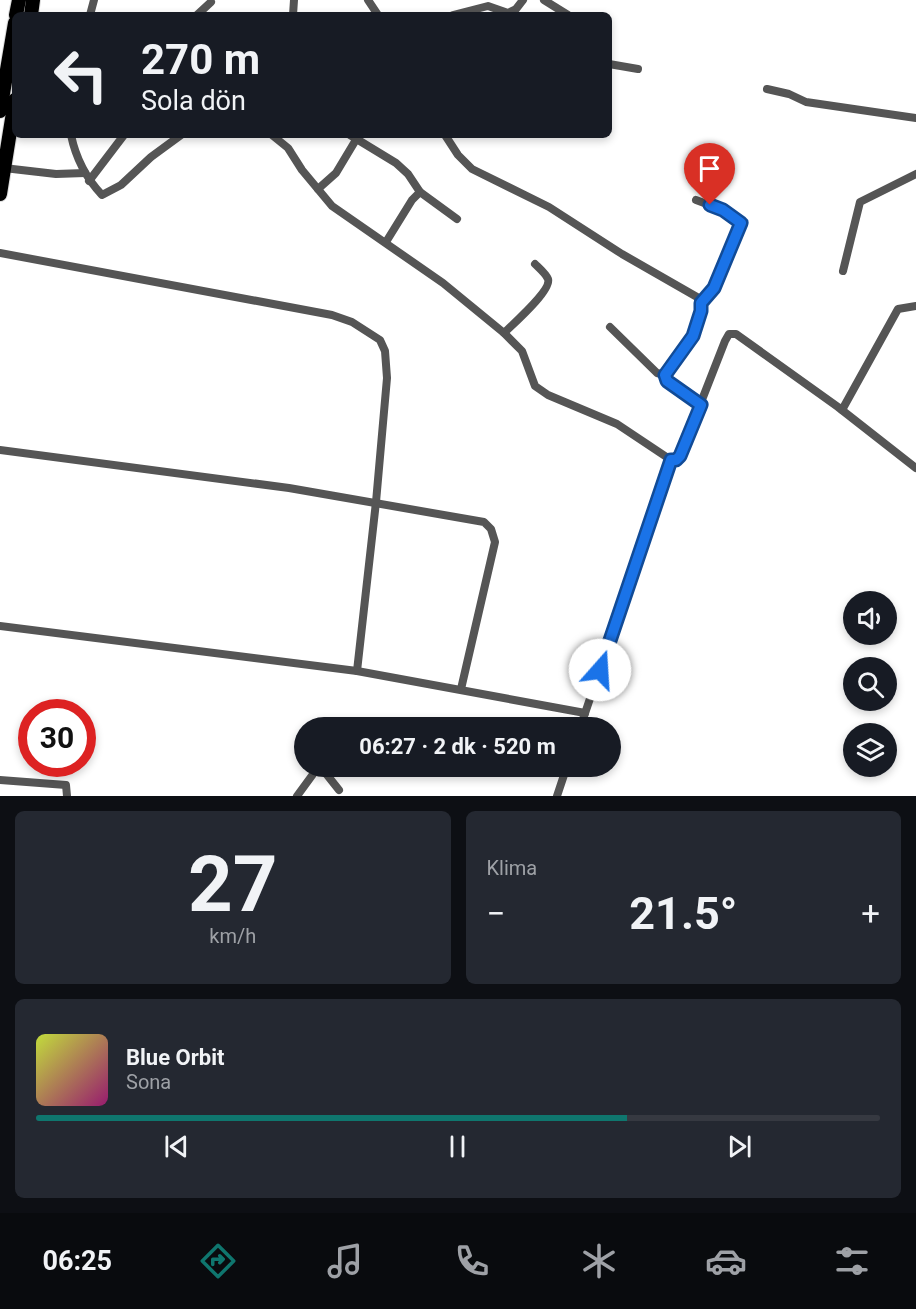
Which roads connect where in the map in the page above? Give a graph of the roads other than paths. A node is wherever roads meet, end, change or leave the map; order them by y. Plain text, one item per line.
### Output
1 (212, 0) edge
2 (523, 0) edge
3 (544, 0) edge
4 (200, 12) edge
5 (465, 12) edge
6 (500, 12) edge
7 (509, 12) edge
8 (563, 12) edge
9 (12, 41) edge
10 (612, 65) edge
11 (638, 69) dead end
12 (767, 89) dead end
13 (0, 111) edge
14 (916, 118) edge
15 (12, 119) edge
16 (72, 138) edge
17 (121, 138) edge
18 (177, 138) edge
19 (278, 138) edge
20 (353, 138) edge
21 (355, 138) edge
22 (447, 138) edge
23 (4, 168) junction
24 (916, 174) edge
25 (87, 177) junction
26 (318, 189) junction
27 (420, 192) junction
28 (0, 194) edge
29 (696, 200) dead end
30 (457, 219) dead end
31 (386, 242) junction
32 (0, 253) edge
33 (535, 264) dead end
34 (843, 271) dead end
35 (701, 303) junction
36 (916, 306) edge
37 (610, 327) dead end
38 (504, 333) junction
39 (665, 375) junction
40 (701, 405) junction
41 (842, 410) junction
42 (0, 450) edge
43 (671, 460) junction
44 (916, 468) edge
45 (376, 502) junction
46 (0, 626) edge
47 (357, 671) junction
48 (461, 689) junction
49 (585, 713) junction
50 (584, 717) edge
51 (312, 777) edge
52 (329, 777) edge
53 (563, 777) edge
54 (0, 780) edge
55 (339, 790) dead end
56 (67, 796) edge
57 (297, 796) edge
58 (557, 796) edge

1 - 4 street
2 - 7 street
3 - 8 street
5 - 6 street
9 - 13 main road
10 - 11 street
12 - 14 street
15 - 23 main road
16 - 25 street
17 - 25 street
18 - 25 street
19 - 26 street
20 - 26 street
21 - 27 street
22 - 35 street
23 - 25 street
23 - 28 main road
24 - 34 street
26 - 31 street
27 - 30 street
27 - 31 street
29 - 35 street
31 - 38 street
32 - 45 street
33 - 38 street
35 - 39 street
36 - 41 street
37 - 39 street
38 - 43 street
39 - 40 street
40 - 41 street
40 - 43 street
41 - 44 street
42 - 45 street
43 - 49 street
45 - 47 street
45 - 48 street
46 - 47 street
47 - 48 street
48 - 49 street
49 - 50 street
51 - 57 street
52 - 55 street
53 - 58 street
54 - 56 street

